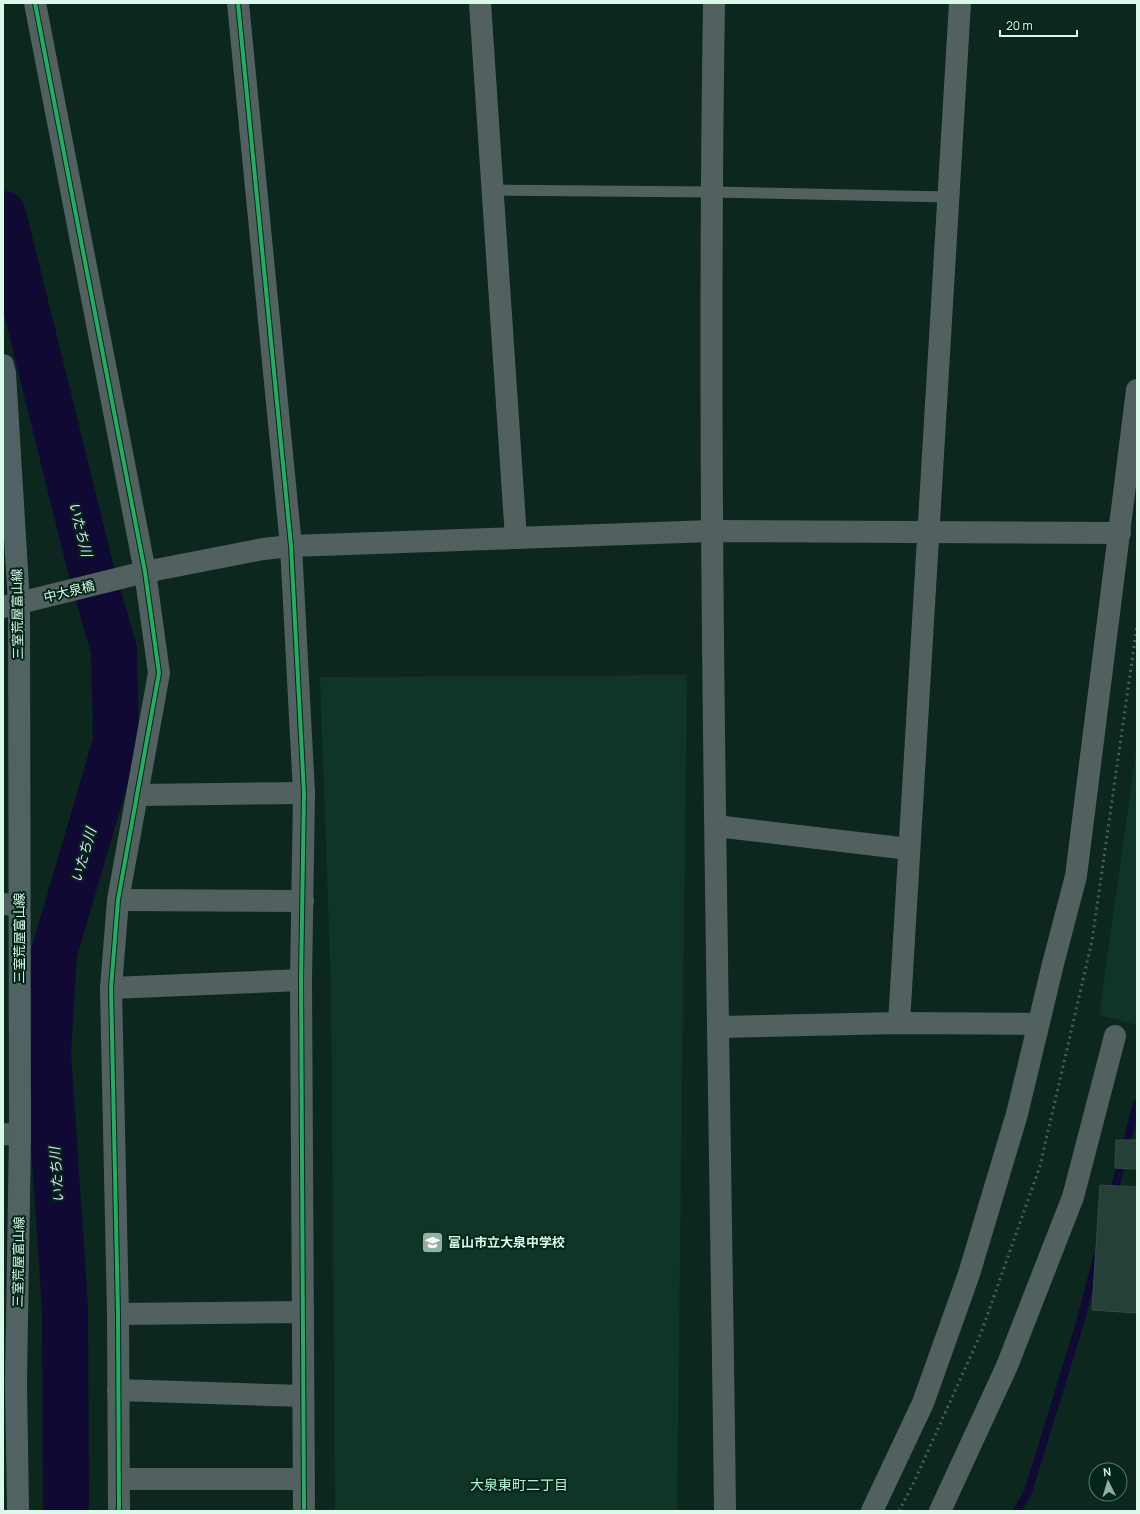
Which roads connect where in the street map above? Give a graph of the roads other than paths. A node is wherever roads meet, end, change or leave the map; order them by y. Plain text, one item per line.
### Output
1 (35, 3) edge
2 (238, 3) edge
3 (480, 3) edge
4 (714, 3) edge
5 (960, 3) edge
6 (492, 190) junction
7 (711, 192) junction
8 (948, 197) junction
9 (4, 371) edge
10 (1137, 390) edge
11 (711, 531) junction
12 (928, 532) junction
13 (1120, 533) junction
14 (516, 538) junction
15 (291, 546) junction
16 (145, 572) junction
17 (11, 605) edge
18 (304, 793) junction
19 (138, 795) junction
20 (716, 826) junction
21 (909, 849) junction
22 (118, 900) junction
23 (303, 902) junction
24 (11, 904) edge
25 (301, 980) junction
26 (111, 988) junction
27 (899, 1023) junction
28 (1038, 1024) junction
29 (719, 1027) junction
30 (1115, 1036) dead end
31 (12, 1134) edge
32 (303, 1312) junction
33 (118, 1314) junction
34 (10, 1382) edge
35 (118, 1390) junction
36 (302, 1396) junction
37 (119, 1479) junction
38 (304, 1479) junction
39 (18, 1511) edge
40 (119, 1511) edge
41 (304, 1511) edge
42 (725, 1511) edge
43 (872, 1511) edge
44 (940, 1511) edge

1 - 16 street
2 - 15 street
3 - 6 street
4 - 7 street
5 - 8 street
6 - 7 lane
6 - 14 street
7 - 8 lane
7 - 11 street
8 - 12 street
9 - 17 main road, 三室荒屋富山線
10 - 13 street
11 - 12 street, 中大泉橋
11 - 14 street, 中大泉橋
11 - 20 street
12 - 13 street, 中大泉橋
12 - 21 street
13 - 28 street
14 - 15 street, 中大泉橋
15 - 16 street, 中大泉橋
15 - 18 street
16 - 17 street, 中大泉橋
16 - 19 street
17 - 24 main road, 三室荒屋富山線
18 - 19 street
18 - 23 street
19 - 22 street
20 - 21 street
20 - 29 street
21 - 27 street
22 - 23 street
22 - 26 street
23 - 25 street
24 - 31 main road, 三室荒屋富山線
25 - 26 street
25 - 32 street
26 - 33 street
27 - 28 street
27 - 29 street
28 - 43 street
29 - 42 street
30 - 44 street
31 - 34 main road, 三室荒屋富山線
32 - 33 street
32 - 36 street
33 - 35 street
34 - 39 main road, 三室荒屋富山線
35 - 36 street
35 - 37 street
36 - 38 street
37 - 38 street
37 - 40 street
38 - 41 street

